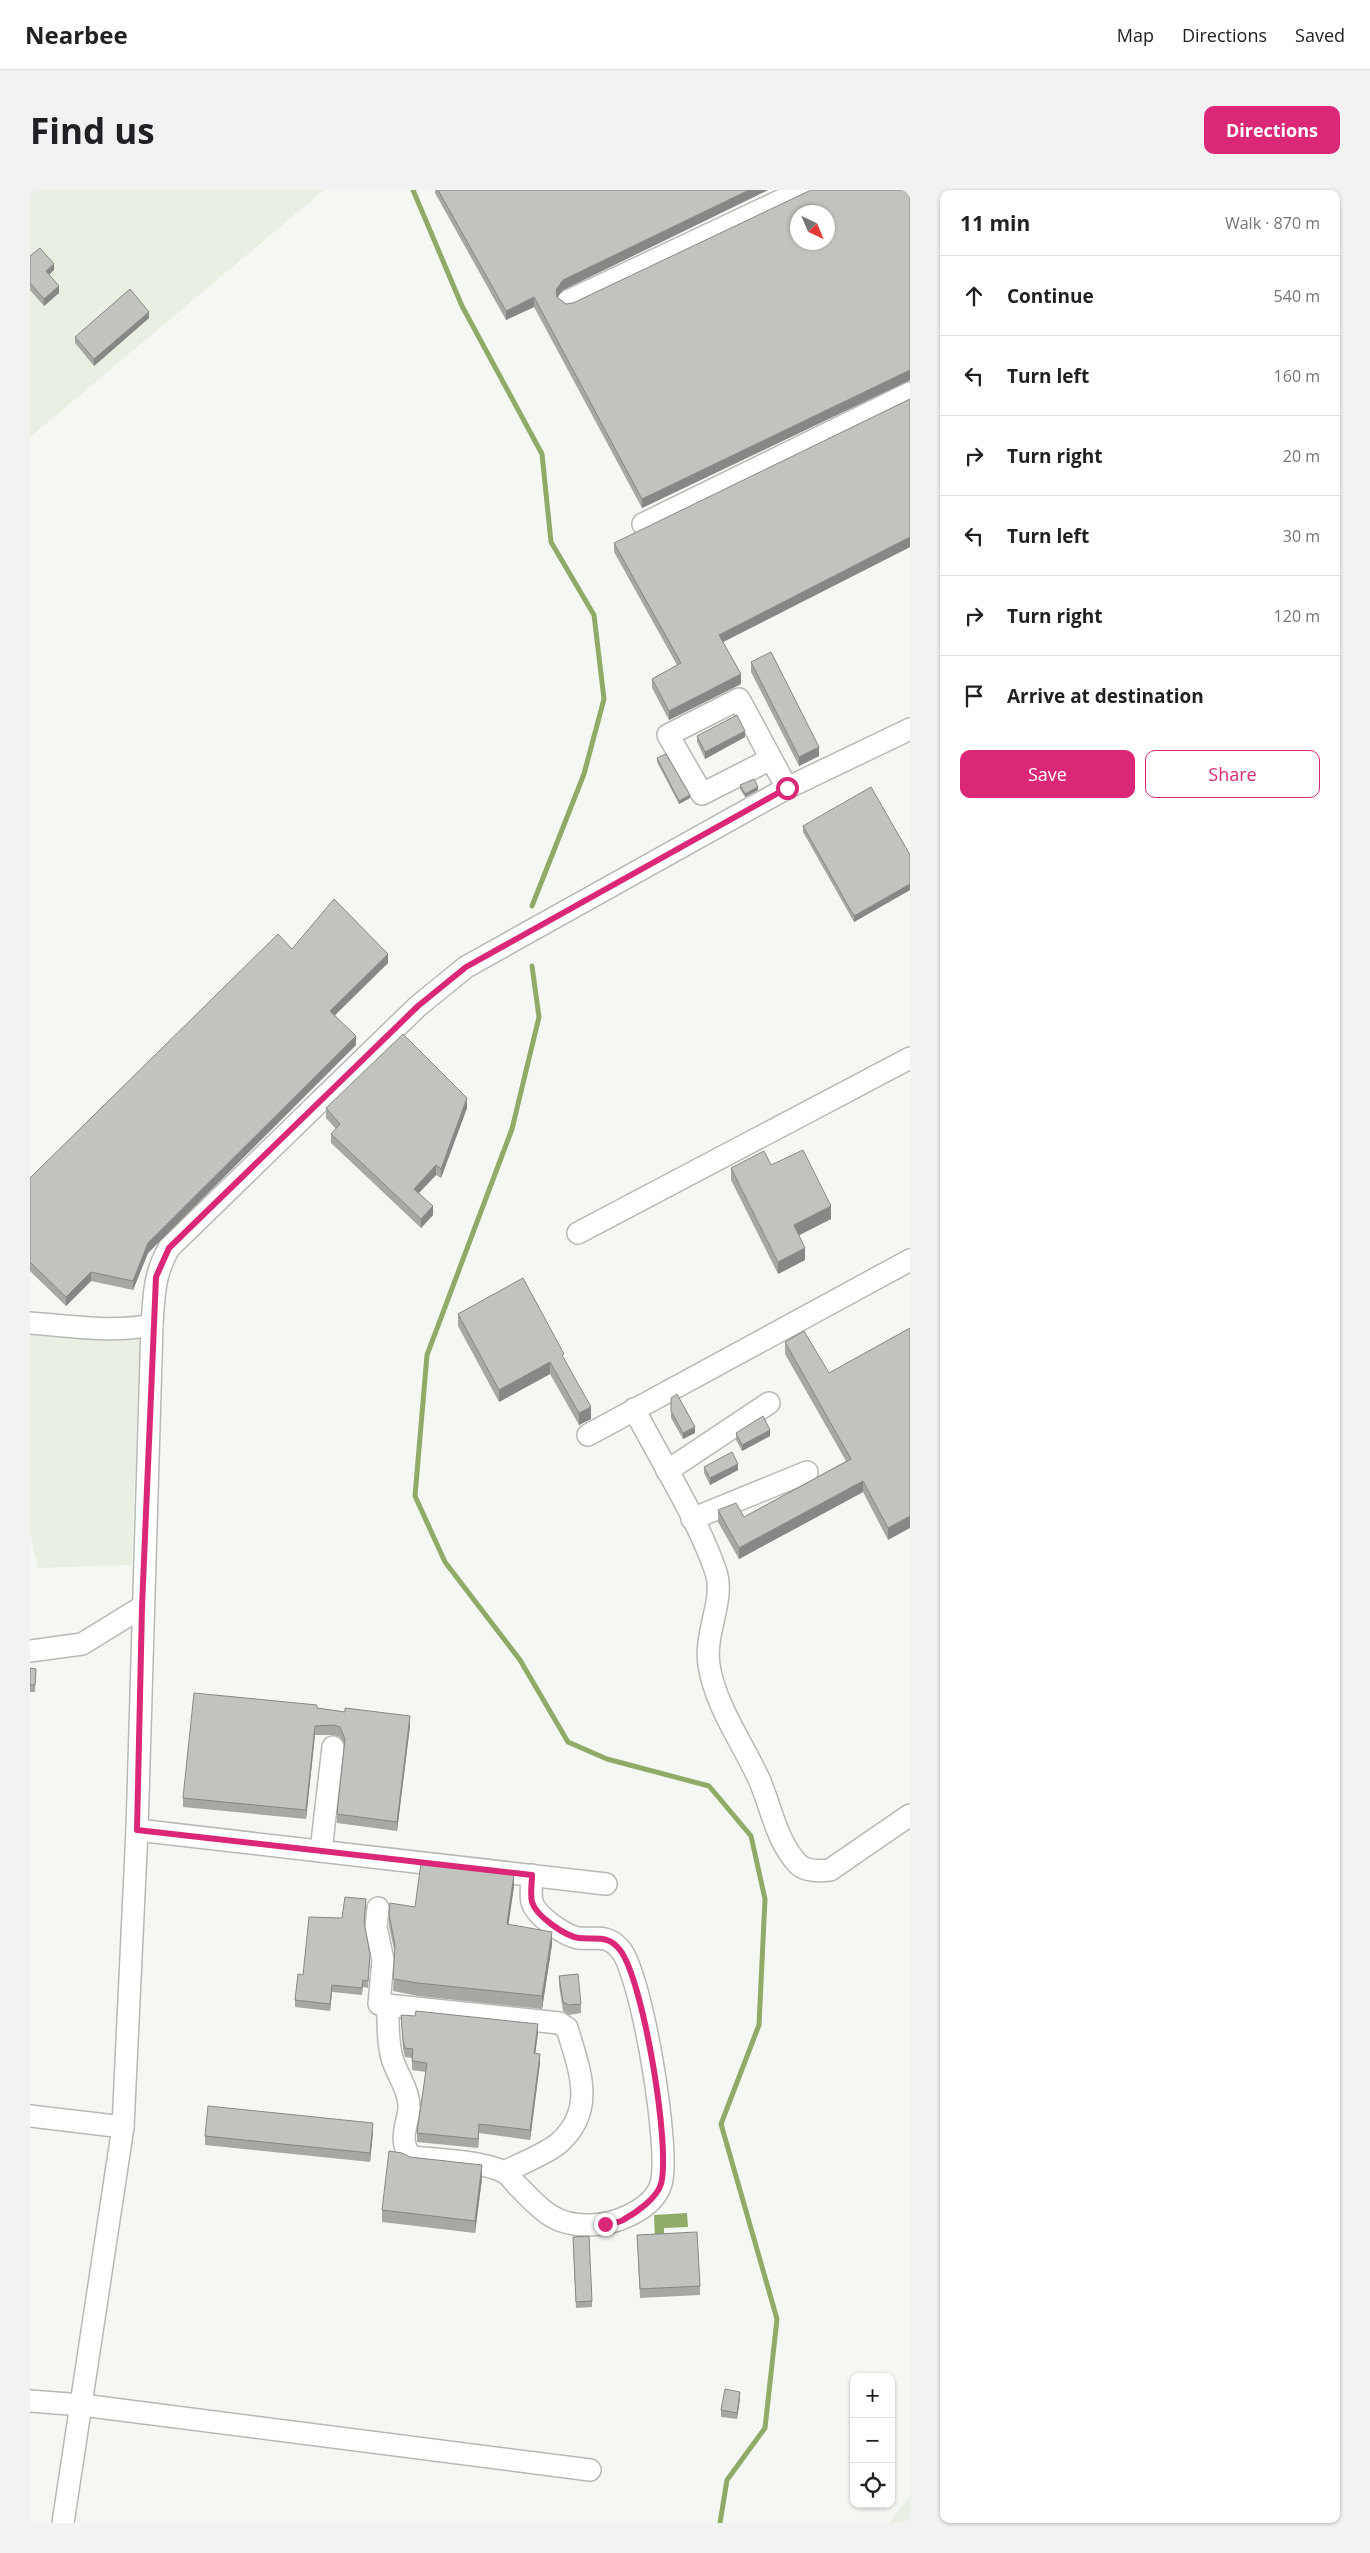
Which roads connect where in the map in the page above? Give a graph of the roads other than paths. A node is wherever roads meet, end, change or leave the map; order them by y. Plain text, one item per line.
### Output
1 (803, 190) edge
2 (568, 301) dead end
3 (910, 393) edge
4 (643, 524) dead end
5 (910, 730) edge
6 (772, 759) junction
7 (787, 788) junction
8 (910, 1058) edge
9 (578, 1233) dead end
10 (910, 1260) edge
11 (30, 1323) edge
12 (152, 1325) junction
13 (769, 1403) dead end
14 (634, 1410) junction
15 (588, 1435) dead end
16 (667, 1471) junction
17 (807, 1472) dead end
18 (692, 1519) junction
19 (142, 1607) junction
20 (30, 1651) edge
21 (333, 1747) dead end
22 (910, 1815) edge
23 (137, 1830) junction
24 (321, 1851) junction
25 (532, 1875) junction
26 (606, 1884) dead end
27 (378, 1908) dead end
28 (387, 2005) junction
29 (30, 2116) edge
30 (122, 2127) junction
31 (504, 2172) junction
32 (30, 2401) edge
33 (82, 2406) junction
34 (590, 2470) dead end
35 (63, 2523) edge

1 - 2 street
3 - 4 street
5 - 7 street
6 - 6 street
6 - 7 street
7 - 12 street
8 - 9 street
10 - 14 street
11 - 12 street
12 - 19 street
13 - 16 street
14 - 15 street
14 - 16 street
16 - 18 street
17 - 18 street
18 - 22 street
19 - 20 street
19 - 23 street
21 - 24 street
23 - 24 street
23 - 30 street
24 - 25 street
25 - 26 street
25 - 31 street
27 - 28 street
28 - 31 street
28 - 31 street
29 - 30 street
30 - 33 street
32 - 33 street
33 - 34 street
33 - 35 street

